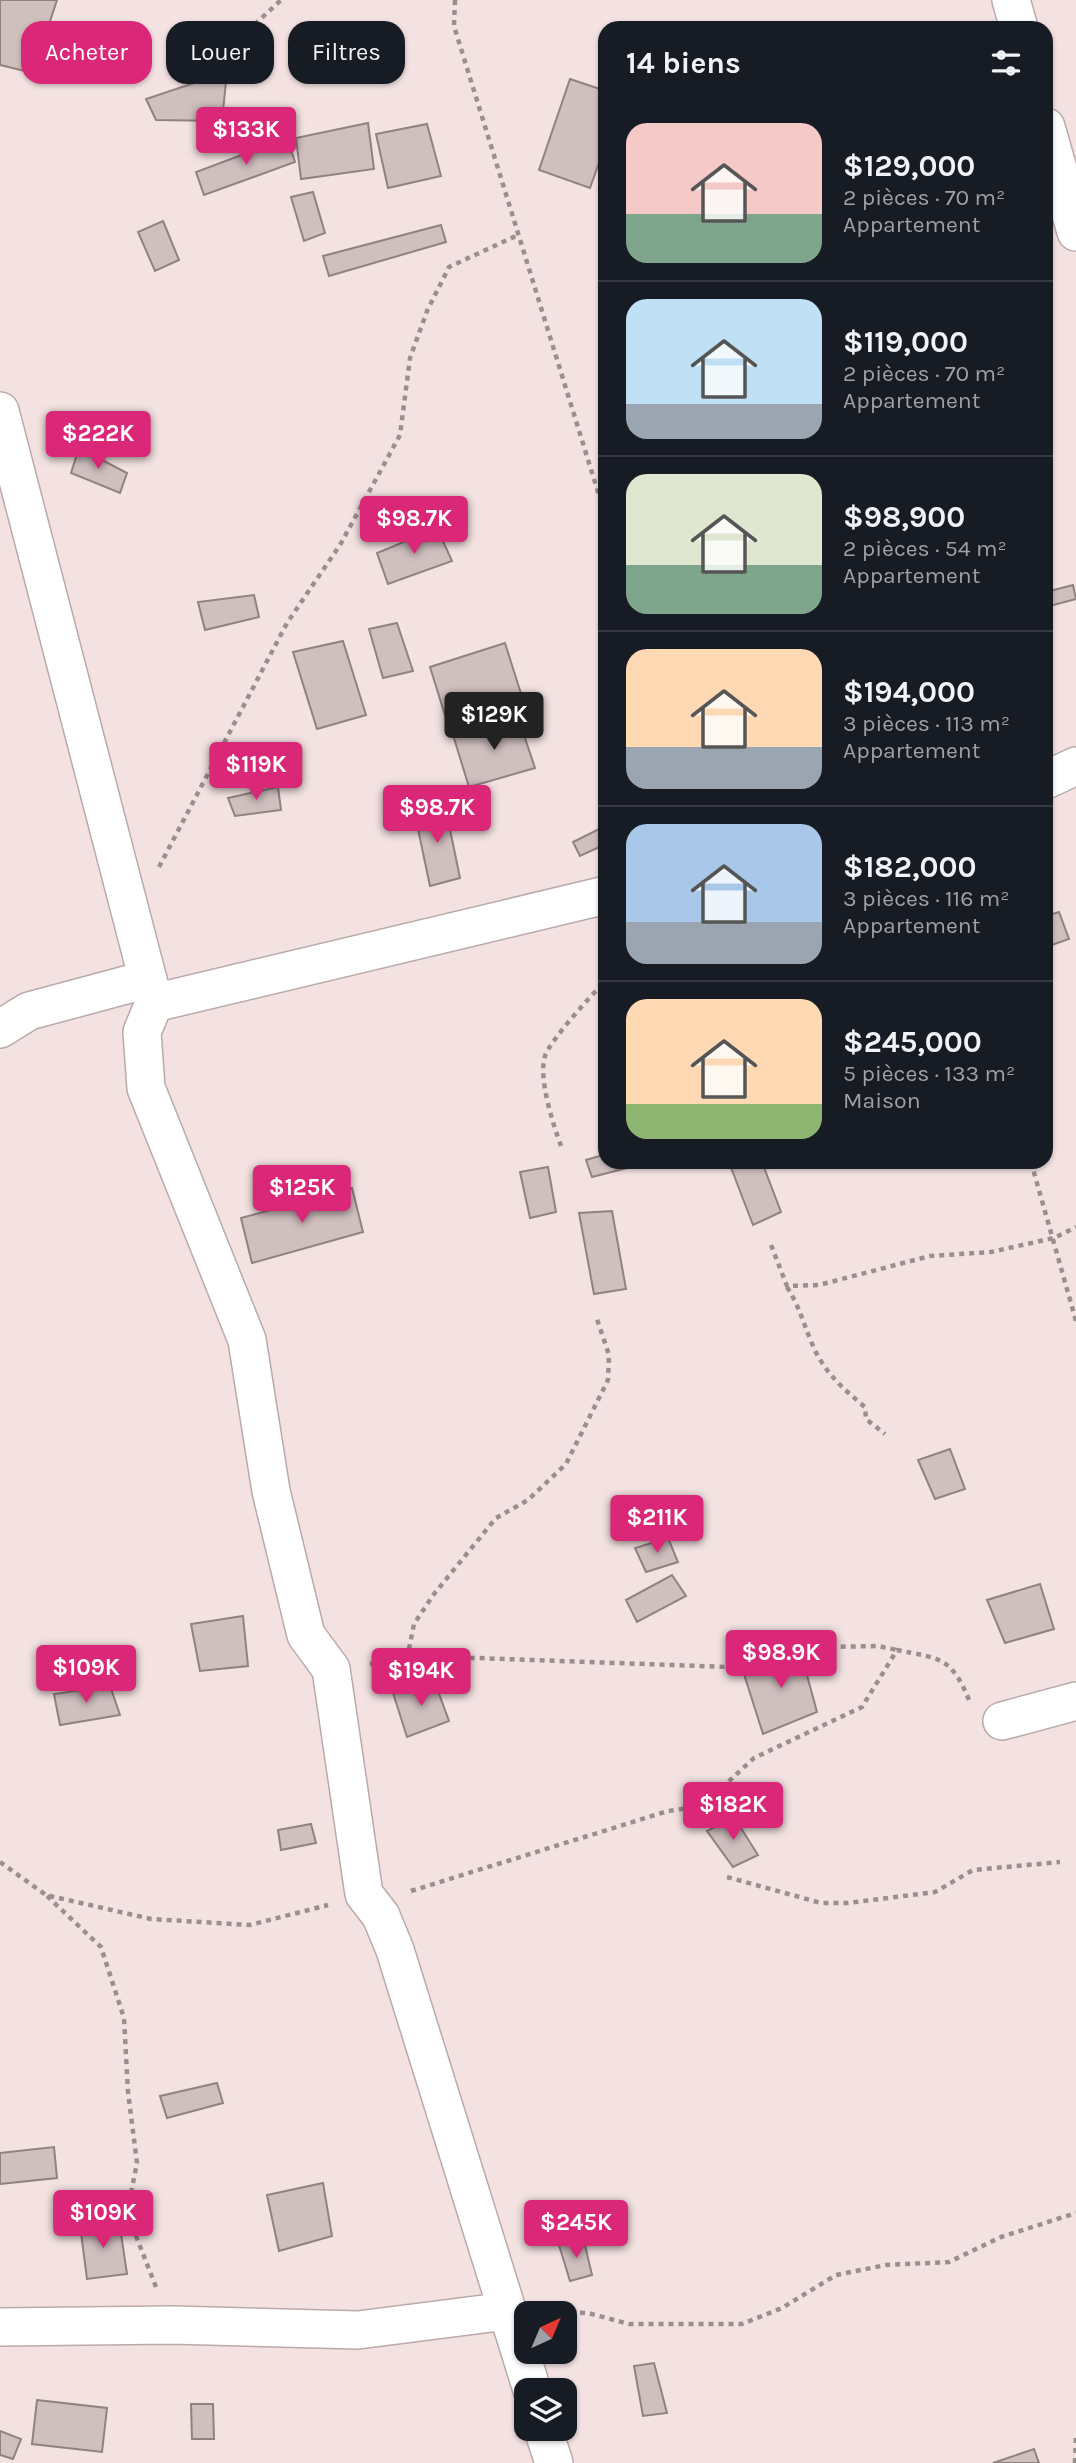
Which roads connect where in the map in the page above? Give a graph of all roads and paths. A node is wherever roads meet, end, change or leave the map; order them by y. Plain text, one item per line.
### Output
1 (281, 0) edge
2 (455, 0) edge
3 (1011, 0) edge
4 (258, 21) edge
5 (1017, 21) edge
6 (1053, 152) edge
7 (1076, 232) edge
8 (518, 235) junction
9 (0, 411) edge
10 (598, 492) edge
11 (1076, 766) edge
12 (1053, 777) edge
13 (598, 897) edge
14 (128, 905) junction
15 (598, 989) edge
16 (151, 991) junction
17 (0, 1029) edge
18 (561, 1146) dead end
19 (1033, 1169) edge
20 (1076, 1227) edge
21 (1054, 1238) junction
22 (771, 1245) dead end
23 (787, 1286) junction
24 (597, 1319) dead end
25 (1076, 1321) edge
26 (885, 1434) dead end
27 (897, 1650) junction
28 (407, 1659) junction
29 (331, 1669) junction
30 (1076, 1701) edge
31 (1002, 1721) joint
32 (0, 1862) edge
33 (1060, 1862) dead end
34 (727, 1877) dead end
35 (364, 1894) junction
36 (46, 1895) junction
37 (1076, 2213) edge
38 (507, 2311) junction
39 (172, 2325) junction
40 (0, 2327) edge
41 (528, 2378) edge
42 (1076, 2433) edge
43 (547, 2441) edge
44 (554, 2463) edge
45 (1075, 2463) edge

1 - 4 path
2 - 8 path
3 - 5 street
6 - 7 street
8 - 10 path
8 - 14 path
9 - 14 street
11 - 12 street
13 - 16 street
14 - 16 street
15 - 18 path
16 - 17 street
16 - 29 street
19 - 21 path
20 - 21 path
21 - 23 path
21 - 25 path
22 - 23 path
23 - 26 path
24 - 28 path
27 - 28 path
27 - 31 path
27 - 35 path
28 - 29 path
29 - 35 street
30 - 31 street
32 - 36 path
33 - 34 path
35 - 36 path
35 - 38 street
36 - 39 path
37 - 38 path
38 - 39 street
38 - 41 street
39 - 40 street
42 - 45 path
43 - 44 street

